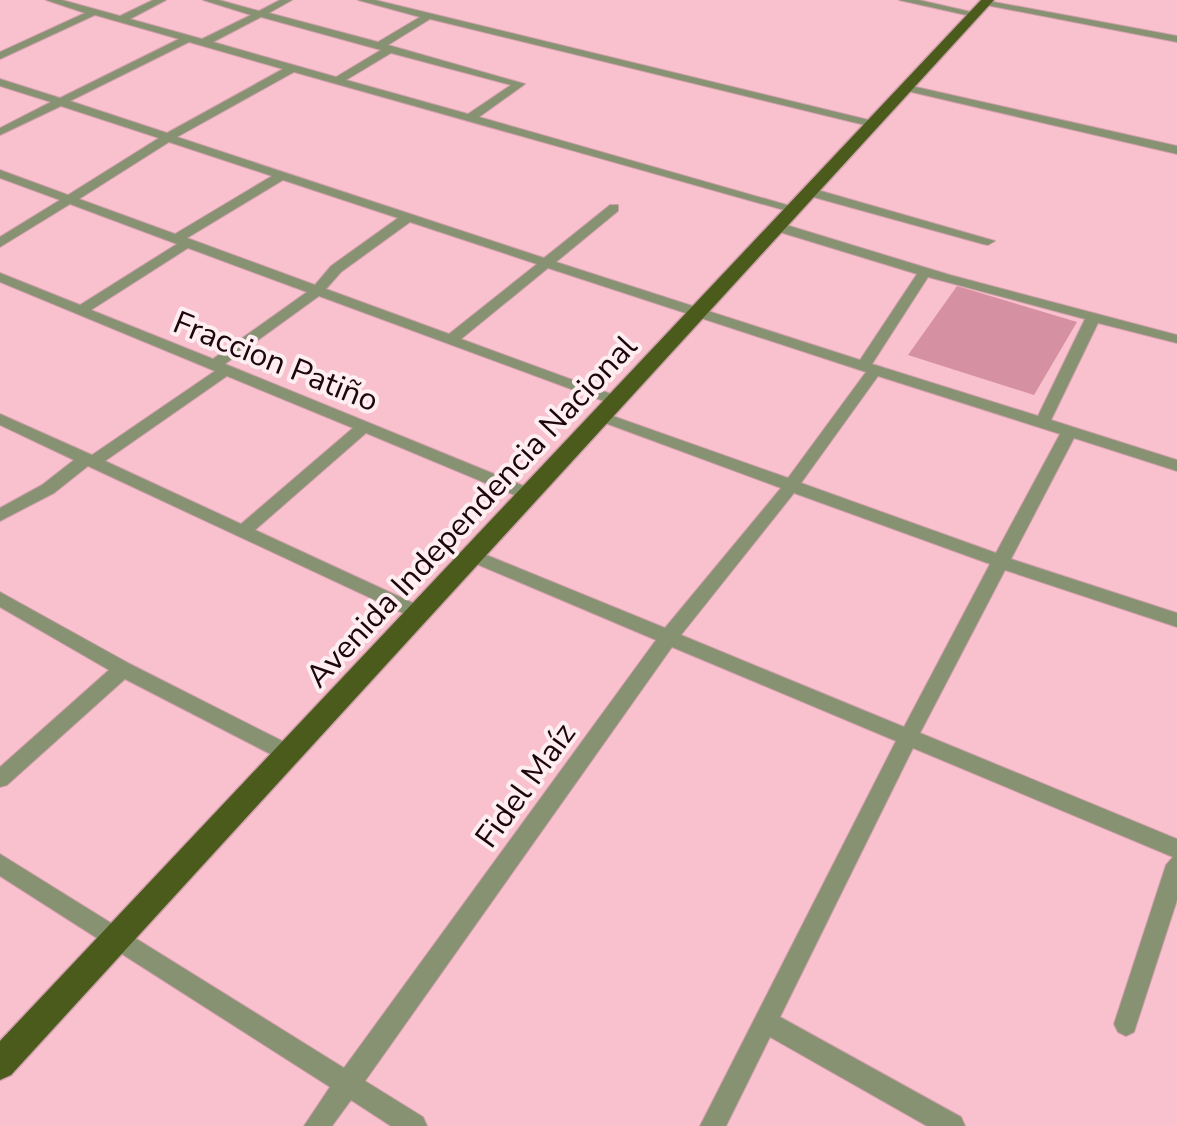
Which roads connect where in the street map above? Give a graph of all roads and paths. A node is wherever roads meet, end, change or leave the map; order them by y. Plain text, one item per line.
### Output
1 (51, 0) edge
2 (161, 0) edge
3 (208, 0) edge
4 (287, 0) edge
5 (363, 0) edge
6 (904, 0) edge
7 (983, 5) edge
8 (94, 12) junction
9 (259, 14) junction
10 (429, 16) junction
11 (121, 20) junction
12 (189, 38) junction
13 (1177, 39) edge
14 (205, 42) junction
15 (384, 47) junction
16 (0, 56) edge
17 (294, 67) junction
18 (338, 80) junction
19 (0, 82) edge
20 (907, 88) junction
21 (60, 102) junction
22 (471, 118) junction
23 (873, 124) junction
24 (0, 132) edge
25 (167, 138) junction
26 (1177, 150) edge
27 (0, 174) edge
28 (282, 175) junction
29 (810, 192) junction
30 (66, 198) junction
31 (614, 208) dead end
32 (795, 209) junction
33 (408, 217) junction
34 (778, 227) junction
35 (182, 241) junction
36 (988, 241) dead end
37 (0, 242) edge
38 (546, 263) junction
39 (926, 270) junction
40 (0, 277) edge
41 (317, 291) junction
42 (81, 310) junction
43 (698, 314) junction
44 (1094, 316) junction
45 (1177, 339) edge
46 (451, 340) junction
47 (220, 368) junction
48 (869, 368) junction
49 (610, 409) junction
50 (0, 419) edge
51 (1042, 423) junction
52 (364, 426) junction
53 (1068, 432) junction
54 (90, 461) junction
55 (1177, 466) edge
56 (791, 486) junction
57 (530, 495) junction
58 (0, 514) edge
59 (242, 532) junction
60 (474, 556) junction
61 (999, 561) junction
62 (0, 598) edge
63 (420, 614) junction
64 (1177, 620) edge
65 (668, 638) junction
66 (123, 669) junction
67 (908, 736) junction
68 (289, 754) junction
69 (0, 779) edge
70 (1177, 849) edge
71 (0, 864) edge
72 (1177, 865) edge
73 (118, 938) junction
74 (766, 1021) junction
75 (1126, 1024) dead end
76 (0, 1064) edge
77 (348, 1084) junction
78 (317, 1126) edge
79 (414, 1126) edge
80 (713, 1126) edge
81 (952, 1126) edge

1 - 8 street
2 - 11 street
3 - 9 street
4 - 9 street
5 - 10 street
6 - 7 street
7 - 13 street
7 - 20 main road, Avenida Independencia Nacional
8 - 11 street
8 - 16 street
9 - 14 street
9 - 15 street
10 - 15 street
10 - 23 street
11 - 12 street
12 - 14 street
12 - 21 street
14 - 17 street
15 - 18 street
15 - 22 street
17 - 18 street
17 - 25 street
18 - 22 street
19 - 21 street
20 - 23 main road, Avenida Independencia Nacional
20 - 26 street
21 - 24 street
21 - 25 street
22 - 32 street
23 - 29 main road, Avenida Independencia Nacional
25 - 28 street
25 - 30 street
27 - 30 street
28 - 33 street
28 - 35 street
29 - 32 main road, Avenida Independencia Nacional
29 - 36 street
30 - 35 street
30 - 37 street
31 - 38 street
32 - 34 main road, Avenida Independencia Nacional
33 - 38 street
33 - 41 street
34 - 39 street
34 - 43 main road, Avenida Independencia Nacional
35 - 41 street
35 - 42 street
38 - 43 street
38 - 46 street
39 - 44 street
39 - 48 street, Fidel Maíz
40 - 42 street, Fraccion Patiño
41 - 46 street
41 - 47 street
42 - 47 street, Fraccion Patiño
43 - 48 street
43 - 49 main road, Avenida Independencia Nacional
44 - 45 street
44 - 51 street
46 - 49 street
47 - 52 street, Fraccion Patiño
47 - 54 street
48 - 51 street
48 - 56 street, Fidel Maíz
49 - 56 street
49 - 57 main road, Avenida Independencia Nacional
50 - 54 street
51 - 53 street
52 - 57 street, Fraccion Patiño
52 - 59 street
53 - 55 street
53 - 61 street
54 - 58 street
54 - 59 street
56 - 61 street
56 - 65 street, Fidel Maíz
57 - 60 main road, Avenida Independencia Nacional
59 - 63 street
60 - 63 main road, Avenida Independencia Nacional
60 - 65 street
61 - 64 street
61 - 67 street
62 - 66 street
63 - 68 main road, Avenida Independencia Nacional
65 - 67 street
65 - 77 street, Fidel Maíz
66 - 68 street
66 - 69 street
67 - 70 street
67 - 74 street
68 - 73 main road, Avenida Independencia Nacional
71 - 73 street
72 - 75 street
73 - 76 main road, Avenida Independencia Nacional
73 - 77 street
74 - 80 street
74 - 81 street
77 - 78 street, Fidel Maíz
77 - 79 street

